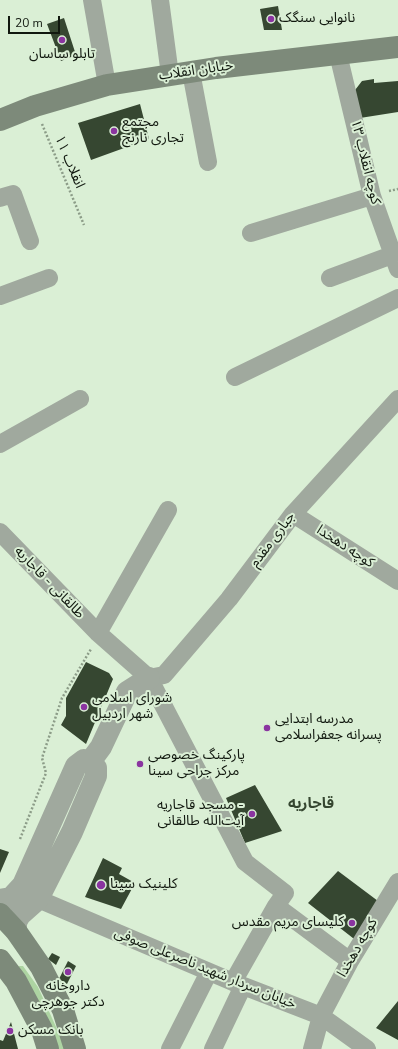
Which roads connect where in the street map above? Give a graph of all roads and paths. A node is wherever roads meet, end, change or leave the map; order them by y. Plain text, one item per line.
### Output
1 (92, 0) edge
2 (160, 0) edge
3 (398, 48) edge
4 (338, 54) junction
5 (192, 72) junction
6 (170, 75) junction
7 (107, 85) junction
8 (35, 106) junction
9 (0, 120) edge
10 (208, 162) dead end
11 (372, 196) junction
12 (0, 198) edge
13 (84, 225) dead end
14 (251, 233) dead end
15 (30, 241) dead end
16 (395, 262) edge
17 (49, 278) dead end
18 (330, 278) dead end
19 (0, 296) edge
20 (398, 298) edge
21 (235, 377) dead end
22 (80, 399) dead end
23 (398, 399) edge
24 (0, 444) edge
25 (168, 510) dead end
26 (293, 514) junction
27 (0, 532) edge
28 (398, 581) edge
29 (98, 633) junction
30 (149, 678) junction
31 (90, 762) junction
32 (18, 845) dead end
33 (398, 882) edge
34 (0, 900) edge
35 (38, 900) junction
36 (276, 906) junction
37 (0, 914) edge
38 (16, 931) junction
39 (30, 951) junction
40 (350, 961) junction
41 (2, 963) edge
42 (209, 972) junction
43 (238, 984) junction
44 (321, 1016) junction
45 (48, 1049) edge
46 (75, 1049) edge
47 (170, 1049) edge
48 (213, 1049) edge
49 (312, 1049) edge
50 (367, 1049) edge

1 - 7 street
2 - 6 street
3 - 4 main road, خیابان انقلاب
4 - 5 main road, خیابان انقلاب
4 - 11 street, کوچه انقلاب ۱۳
5 - 6 main road, خیابان انقلاب
5 - 10 street
6 - 7 main road, خیابان انقلاب
7 - 8 main road, خیابان انقلاب
8 - 9 main road, خیابان انقلاب
8 - 13 path, انقلاب ۱۱
11 - 14 street
11 - 16 street, کوچه انقلاب ۱۳
12 - 15 street
16 - 18 street
17 - 19 street
20 - 21 street
22 - 24 street
23 - 26 street, جباری مقدم
25 - 29 street
26 - 28 street, کوچه دهخدا
26 - 30 street, جباری مقدم
27 - 29 street, طالقانی - قاجاریه
29 - 30 street, طالقانی - قاجاریه
29 - 32 path
30 - 31 street
30 - 36 street, طالقانی - قاجاریه
31 - 34 street
31 - 35 street
33 - 40 street, کوچه دهخدا
35 - 38 street
35 - 42 street, خیابان سردار شهید ناصرعلی صوفی
36 - 40 street
36 - 43 street, طالقانی - قاجاریه
37 - 38 main road
38 - 39 main road
39 - 41 main road
39 - 46 main road
40 - 44 street, کوچه دهخدا
41 - 45 main road
42 - 43 street, خیابان سردار شهید ناصرعلی صوفی
42 - 47 street
43 - 44 street, خیابان سردار شهید ناصرعلی صوفی
43 - 48 street, طالقانی - قاجاریه
44 - 49 street, کوچه دهخدا
44 - 50 street, خیابان سردار شهید ناصرعلی صوفی

